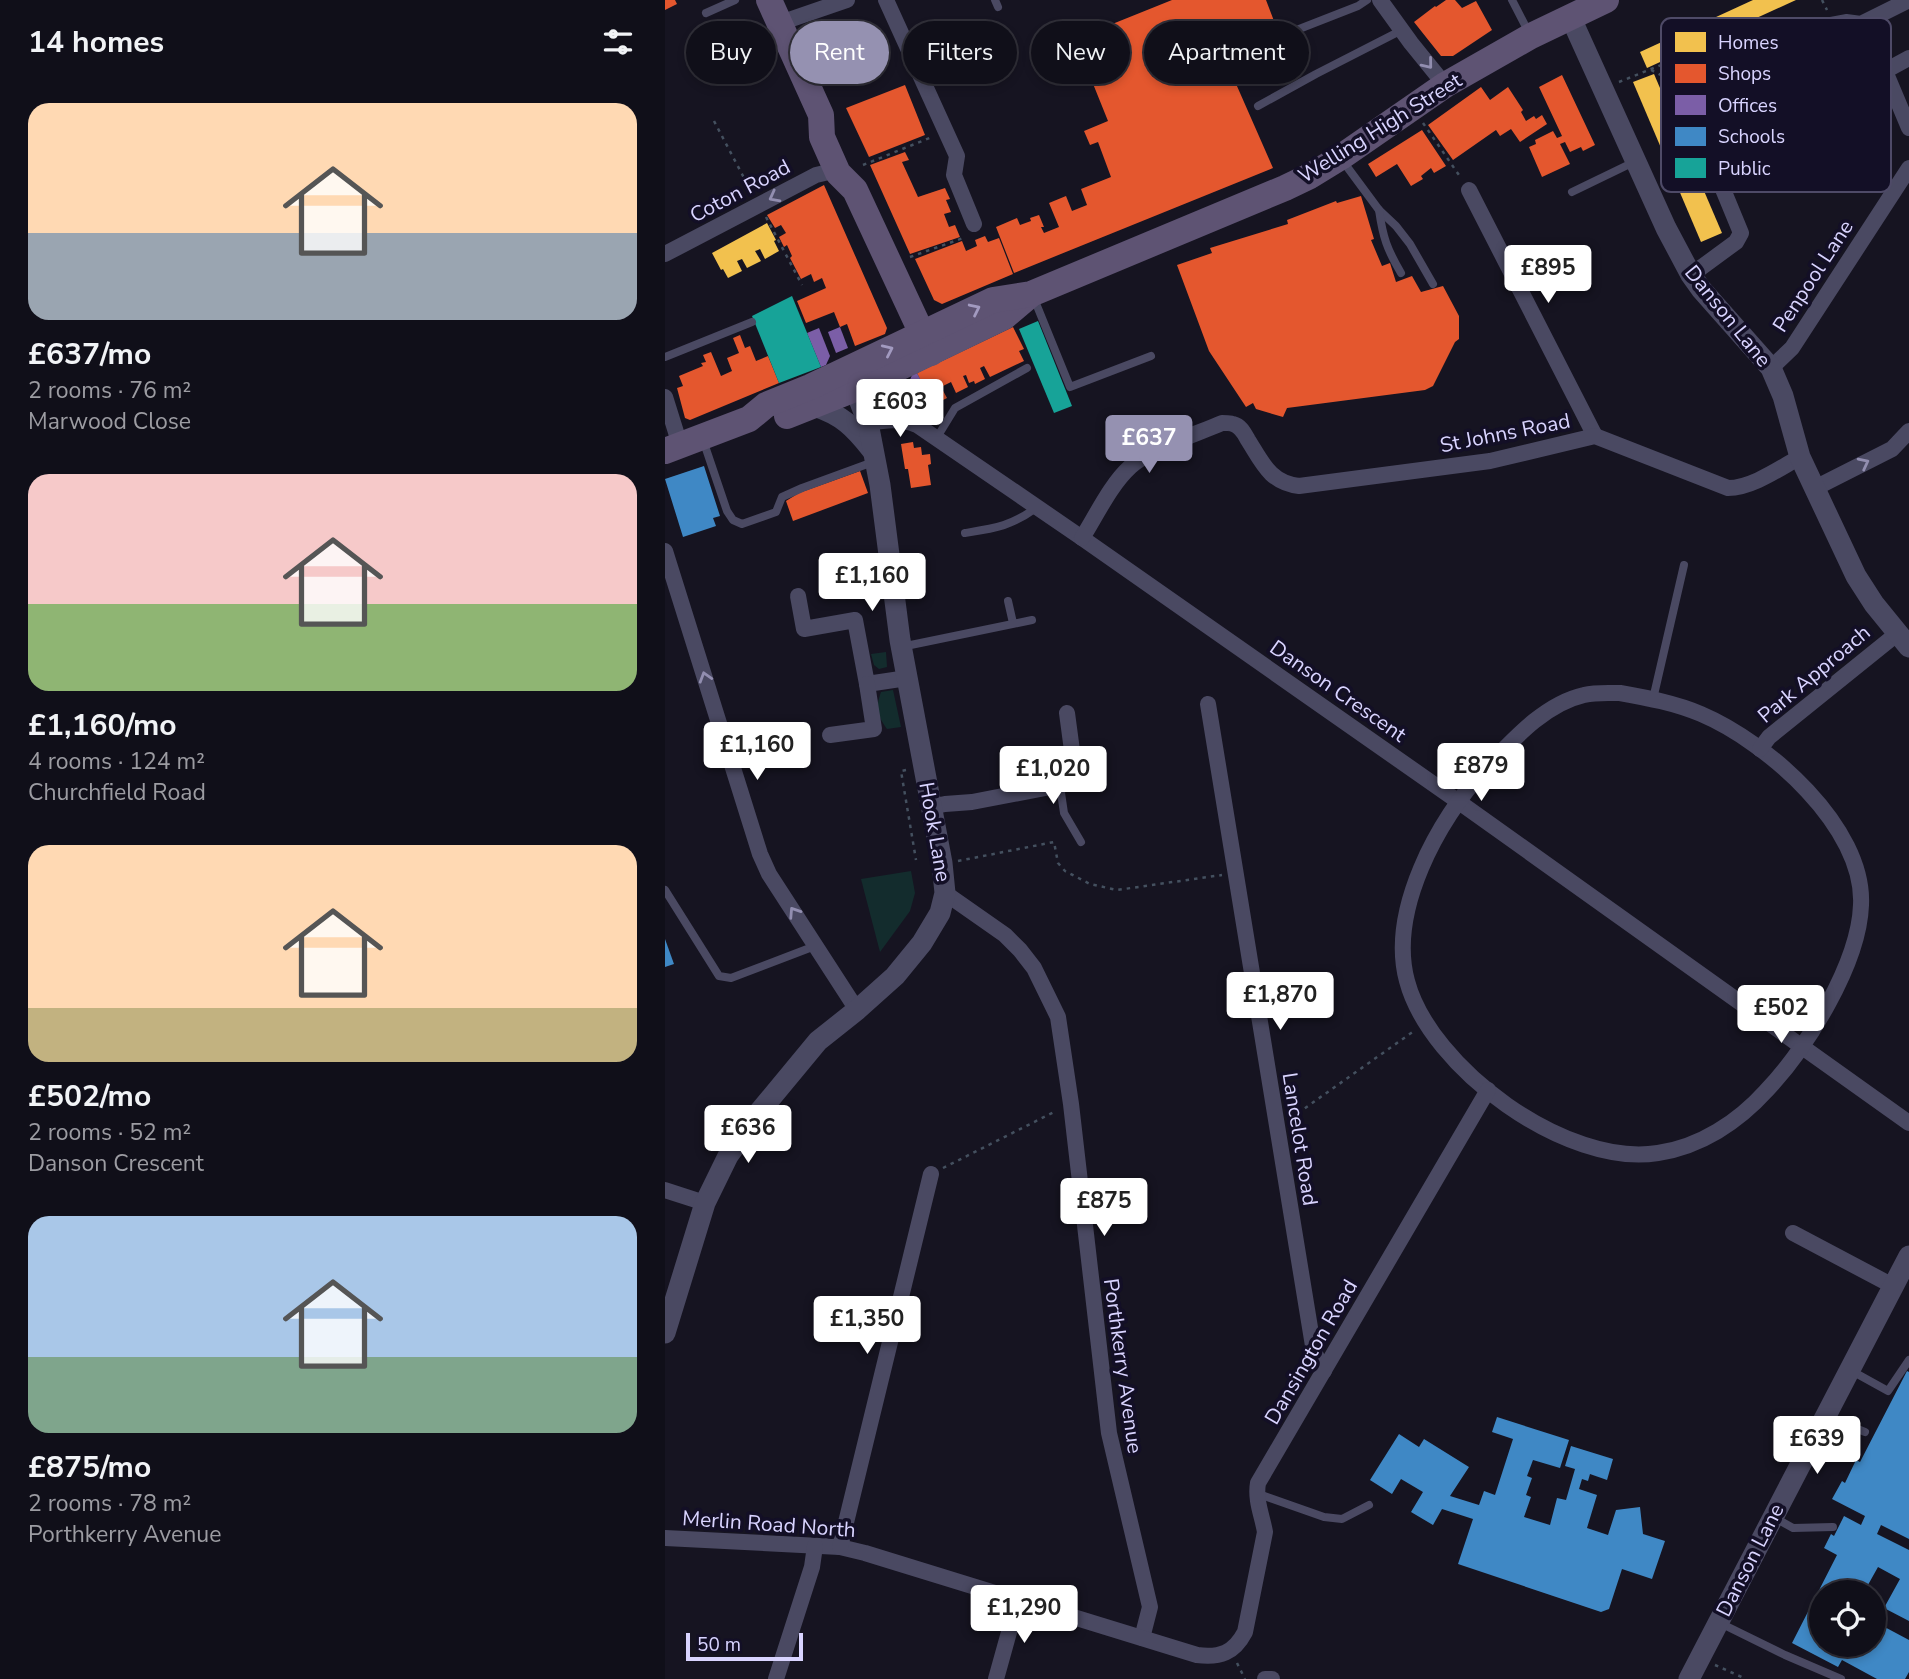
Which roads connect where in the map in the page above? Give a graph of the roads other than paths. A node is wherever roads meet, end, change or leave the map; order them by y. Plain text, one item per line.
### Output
1 (735, 0) edge
2 (847, 0) edge
3 (886, 0) edge
4 (1367, 0) edge
5 (1380, 0) edge
6 (1511, 0) edge
7 (1909, 0) edge
8 (1589, 6) edge
9 (774, 12) edge
10 (706, 13) dead end
11 (1873, 18) edge
12 (1309, 25) edge
13 (1402, 30) junction
14 (1531, 36) junction
15 (1909, 58) edge
16 (1891, 68) edge
17 (1445, 85) junction
18 (1891, 85) edge
19 (1258, 106) dead end
20 (821, 115) junction
21 (1909, 128) edge
22 (1341, 157) junction
23 (1636, 160) junction
24 (1909, 168) edge
25 (837, 170) junction
26 (855, 190) junction
27 (1469, 190) road end
28 (1572, 192) dead end
29 (1725, 192) edge
30 (1379, 210) junction
31 (973, 230) road end
32 (665, 254) edge
33 (1401, 273) dead end
34 (1691, 275) junction
35 (1433, 284) dead end
36 (1031, 293) junction
37 (752, 322) dead end
38 (927, 343) junction
39 (1151, 356) dead end
40 (665, 358) edge
41 (1027, 368) dead end
42 (1771, 368) junction
43 (855, 389) junction
44 (812, 396) junction
45 (665, 397) edge
46 (868, 423) junction
47 (1909, 431) edge
48 (1594, 436) junction
49 (936, 439) junction
50 (682, 444) edge
51 (874, 456) junction
52 (1800, 457) junction
53 (1815, 488) junction
54 (1036, 508) junction
55 (965, 533) dead end
56 (1082, 538) junction
57 (666, 561) edge
58 (1684, 565) dead end
59 (798, 596) dead end
60 (1008, 601) dead end
61 (1032, 620) dead end
62 (1013, 623) junction
63 (1903, 640) edge
64 (901, 647) junction
65 (907, 678) junction
66 (867, 684) junction
67 (1653, 699) junction
68 (1208, 704) dead end
69 (1067, 713) dead end
70 (830, 735) dead end
71 (1760, 749) junction
72 (1060, 786) junction
73 (1459, 802) junction
74 (931, 807) junction
75 (1081, 842) dead end
76 (665, 890) edge
77 (945, 893) junction
78 (815, 946) junction
79 (857, 1010) junction
80 (1803, 1047) junction
81 (1488, 1090) junction
82 (1909, 1123) edge
83 (931, 1174) road end
84 (665, 1189) edge
85 (705, 1203) junction
86 (1793, 1233) dead end
87 (1909, 1256) edge
88 (1893, 1286) junction
89 (665, 1333) edge
90 (1909, 1360) edge
91 (1850, 1370) junction
92 (1324, 1371) junction
93 (1826, 1415) junction
94 (1865, 1432) dead end
95 (1256, 1493) junction
96 (1369, 1505) dead end
97 (1772, 1517) junction
98 (1833, 1527) dead end
99 (665, 1538) edge
100 (815, 1546) junction
101 (840, 1547) junction
102 (1018, 1600) junction
103 (1718, 1622) junction
104 (1142, 1638) junction
105 (776, 1679) edge
106 (996, 1679) edge
107 (1265, 1679) edge
108 (1272, 1679) edge
109 (1689, 1679) edge
110 (1841, 1679) edge

1 - 10 lane
2 - 9 street
3 - 31 street
4 - 12 lane
5 - 13 street
6 - 14 lane
7 - 11 street
8 - 14 main road, Welling High Street
8 - 23 street, Danson Lane
9 - 20 main road
13 -> 17 street
13 - 19 lane
14 - 17 main road, Welling High Street
15 - 16 street
17 - 22 main road, Welling High Street
18 - 21 street
20 - 25 main road
20 - 26 main road
22 - 30 lane
22 - 36 main road, Welling High Street
23 - 28 lane
23 - 34 street, Danson Lane
24 - 42 street, Penpool Lane
25 - 26 main road
25 -> 32 street, Coton Road
26 - 38 main road
27 - 48 street
29 - 34 street
30 - 33 lane
30 - 35 lane
34 - 42 street, Danson Lane
36 - 38 main road, Welling High Street
36 - 39 lane
37 - 40 lane
38 - 43 main road, Welling High Street
44 -> 38 main road, Welling High Street
41 - 49 lane
42 - 52 street, Danson Lane
43 - 44 main road, Welling High Street
43 - 46 street, Hook Lane
44 - 50 main road
44 - 51 street
45 - 50 street
46 - 49 street, Danson Crescent
46 - 51 street, Hook Lane
53 -> 47 street
48 - 52 street, St Johns Road
48 - 56 street, St Johns Road
49 - 54 street, Danson Crescent
50 - 51 lane
51 - 64 street, Hook Lane
52 - 53 street, Danson Lane
53 - 63 street, Danson Lane
54 - 55 lane
54 - 56 street, Danson Crescent
56 - 73 street, Danson Crescent
78 -> 57 street
58 - 67 lane
59 - 66 street
60 - 62 lane
61 - 62 lane
62 - 64 lane
63 - 71 street, Park Approach
64 - 65 street, Hook Lane
65 - 66 street
65 - 74 street, Hook Lane
66 - 70 street
67 - 71 street
67 - 73 street
68 - 92 street, Lancelot Road
69 - 72 street
71 - 80 street
72 - 74 street
72 - 75 lane
73 - 80 street, Danson Crescent
73 - 81 street
74 - 77 street, Hook Lane
76 - 78 lane
77 - 79 street, Hook Lane
77 - 104 street, Porthkerry Avenue
78 - 79 street
79 - 85 street, Hook Lane
80 - 81 street
80 - 82 street, Danson Crescent
81 - 92 street, Dansington Road
83 - 101 street
84 - 85 street
85 - 89 street, Hook Lane
86 - 88 street
87 - 88 street, Danson Lane
88 - 91 street, Danson Lane
90 - 91 lane
91 - 93 street, Danson Lane
92 - 95 street, Dansington Road
93 - 94 lane
93 - 97 street, Danson Lane
95 - 96 lane
95 - 104 street, Merlin Road North
97 - 98 lane
97 - 103 street, Danson Lane
99 - 100 street, Merlin Road North
100 - 101 street, Merlin Road North
100 - 105 street
101 - 102 street, Merlin Road North
102 - 104 street, Merlin Road North
102 - 106 street
103 - 109 street, Danson Lane
103 - 110 lane
107 - 108 street

